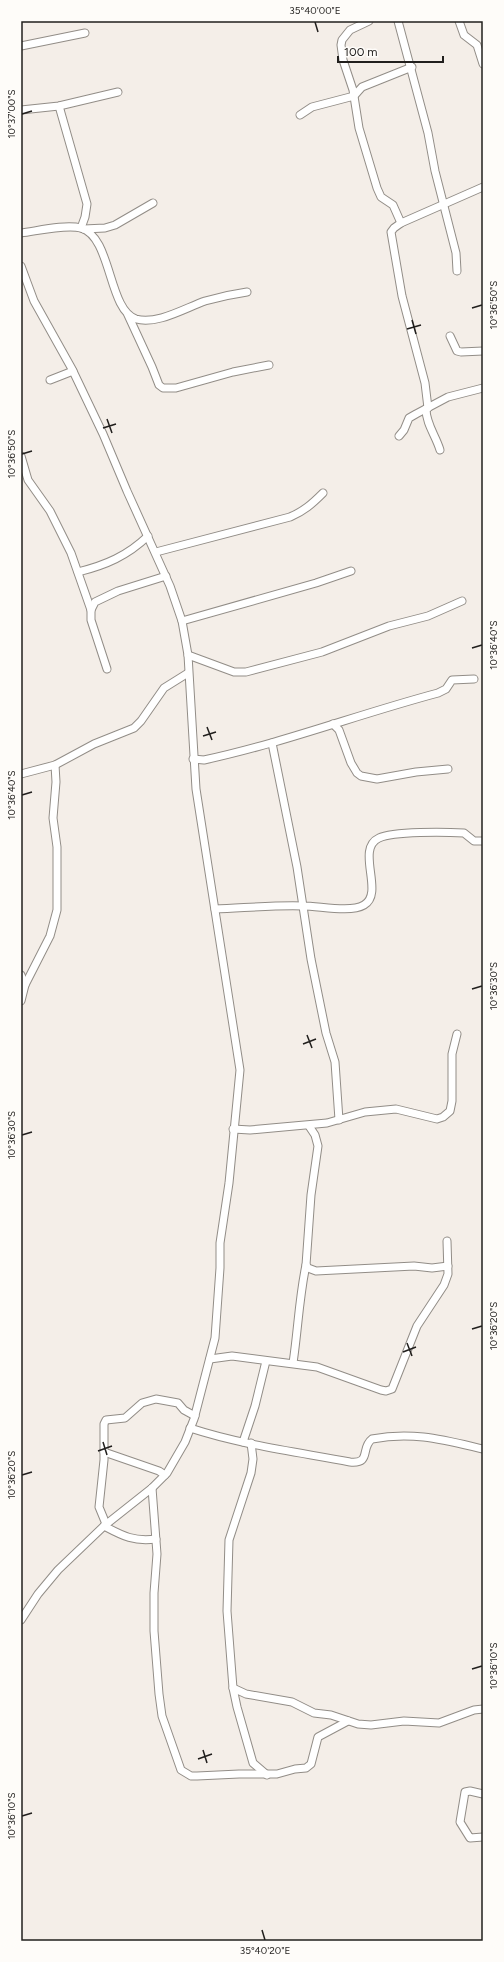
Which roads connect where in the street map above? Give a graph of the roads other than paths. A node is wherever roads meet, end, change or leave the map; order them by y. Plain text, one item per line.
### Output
1 (369, 21) edge
2 (398, 21) edge
3 (459, 21) edge
4 (85, 33) dead end
5 (21, 46) edge
6 (483, 64) edge
7 (412, 67) junction
8 (118, 92) dead end
9 (354, 96) junction
10 (59, 106) junction
11 (21, 110) edge
12 (300, 115) dead end
13 (483, 188) edge
14 (153, 203) dead end
15 (443, 205) junction
16 (401, 222) junction
17 (82, 229) junction
18 (21, 233) edge
19 (21, 266) edge
20 (457, 271) dead end
21 (247, 292) dead end
22 (128, 315) junction
23 (450, 336) dead end
24 (483, 351) edge
25 (268, 364) dead end
26 (73, 371) junction
27 (50, 380) dead end
28 (482, 390) edge
29 (427, 409) junction
30 (399, 436) dead end
31 (440, 450) dead end
32 (21, 456) edge
33 (323, 493) dead end
34 (148, 536) junction
35 (156, 552) junction
36 (352, 571) dead end
37 (78, 572) junction
38 (166, 576) junction
39 (462, 600) dead end
40 (91, 610) junction
41 (182, 621) junction
42 (188, 655) junction
43 (107, 669) dead end
44 (188, 673) junction
45 (474, 679) dead end
46 (333, 724) junction
47 (272, 743) junction
48 (193, 759) junction
49 (55, 765) junction
50 (448, 769) dead end
51 (21, 774) edge
52 (483, 841) edge
53 (303, 906) junction
54 (215, 909) junction
55 (21, 975) edge
56 (25, 985) junction
57 (21, 1001) edge
58 (457, 1034) dead end
59 (339, 1120) junction
60 (309, 1126) junction
61 (233, 1129) junction
62 (447, 1241) dead end
63 (306, 1265) junction
64 (448, 1266) junction
65 (316, 1271) junction
66 (303, 1278) junction
67 (210, 1359) junction
68 (266, 1361) junction
69 (292, 1363) junction
70 (195, 1416) junction
71 (190, 1428) junction
72 (247, 1443) junction
73 (483, 1449) edge
74 (104, 1452) junction
75 (165, 1475) junction
76 (152, 1488) junction
77 (105, 1525) junction
78 (156, 1539) junction
79 (21, 1620) edge
80 (233, 1688) junction
81 (483, 1709) edge
82 (348, 1721) junction
83 (253, 1763) junction
84 (248, 1774) junction
85 (267, 1774) junction
86 (483, 1794) edge
87 (483, 1837) edge

1 - 9 street
2 - 7 street
3 - 6 street
4 - 5 street
7 - 9 street
7 - 15 street
8 - 10 street
9 - 12 street
9 - 16 street
10 - 11 street
10 - 17 street
13 - 15 street
14 - 17 street
15 - 16 street
15 - 20 street
16 - 29 street
17 - 18 street
17 - 22 street
19 - 26 street
21 - 22 street
22 - 25 street
23 - 24 street
26 - 27 street
26 - 34 street
28 - 29 street
29 - 30 street
29 - 31 street
32 - 37 street
33 - 35 street
34 - 35 street
34 - 37 street
35 - 38 street
36 - 41 street
37 - 40 street
38 - 40 street
38 - 41 street
39 - 42 street
40 - 43 street
41 - 42 street
42 - 44 street
44 - 48 street
44 - 49 street
45 - 46 street
46 - 47 street
46 - 50 street
47 - 48 street
47 - 53 street
48 - 54 street
49 - 51 street
49 - 56 street
52 - 53 street
53 - 54 street
53 - 59 street
54 - 61 street
55 - 56 street
56 - 57 street
58 - 59 street
59 - 60 street
60 - 61 street
60 - 63 street
61 - 67 street
62 - 64 street
63 - 65 street
63 - 66 street
64 - 65 street
64 - 69 street
65 - 66 street
66 - 69 street
67 - 68 street
67 - 70 street
68 - 69 street
68 - 72 street
70 - 71 street
70 - 74 street
71 - 72 street
71 - 75 street
72 - 73 street
72 - 80 street
74 - 75 street
74 - 77 street
75 - 76 street
76 - 77 street
76 - 78 street
77 - 78 street
77 - 79 street
78 - 84 street
80 - 82 street
80 - 83 street
81 - 82 street
82 - 85 street
83 - 84 street
83 - 85 street
84 - 85 street
86 - 87 street

